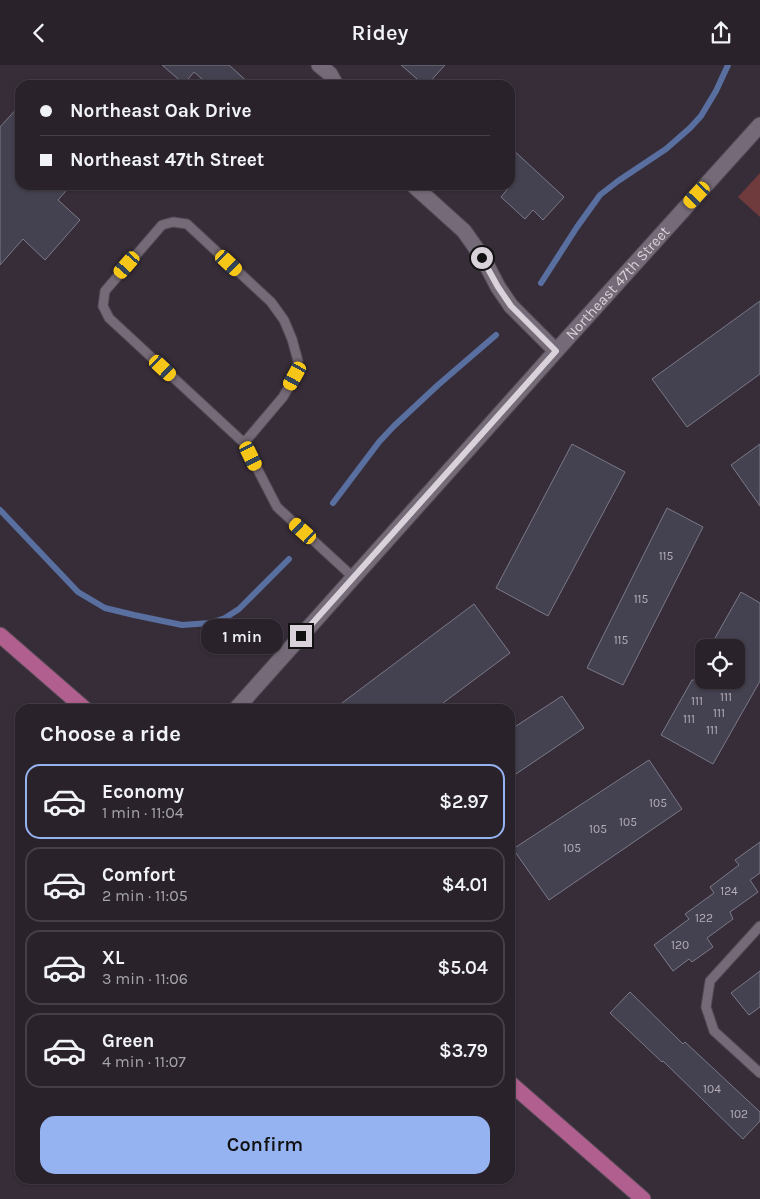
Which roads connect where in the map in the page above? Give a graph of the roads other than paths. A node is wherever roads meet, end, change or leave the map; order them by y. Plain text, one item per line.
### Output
1 (319, 65) edge
2 (333, 80) edge
3 (760, 125) edge
4 (419, 190) edge
5 (556, 351) junction
6 (244, 443) junction
7 (353, 577) junction
8 (0, 635) edge
9 (79, 704) edge
10 (240, 704) edge
11 (760, 926) edge
12 (760, 1073) edge
13 (515, 1087) edge
14 (643, 1199) edge

1 - 2 street
3 - 5 street, Northeast 47th Street
4 - 5 street
5 - 7 street, Northeast 47th Street
6 - 6 lane
6 - 7 lane
7 - 10 street, Northeast 47th Street
8 - 9 main road
11 - 12 lane
13 - 14 main road

